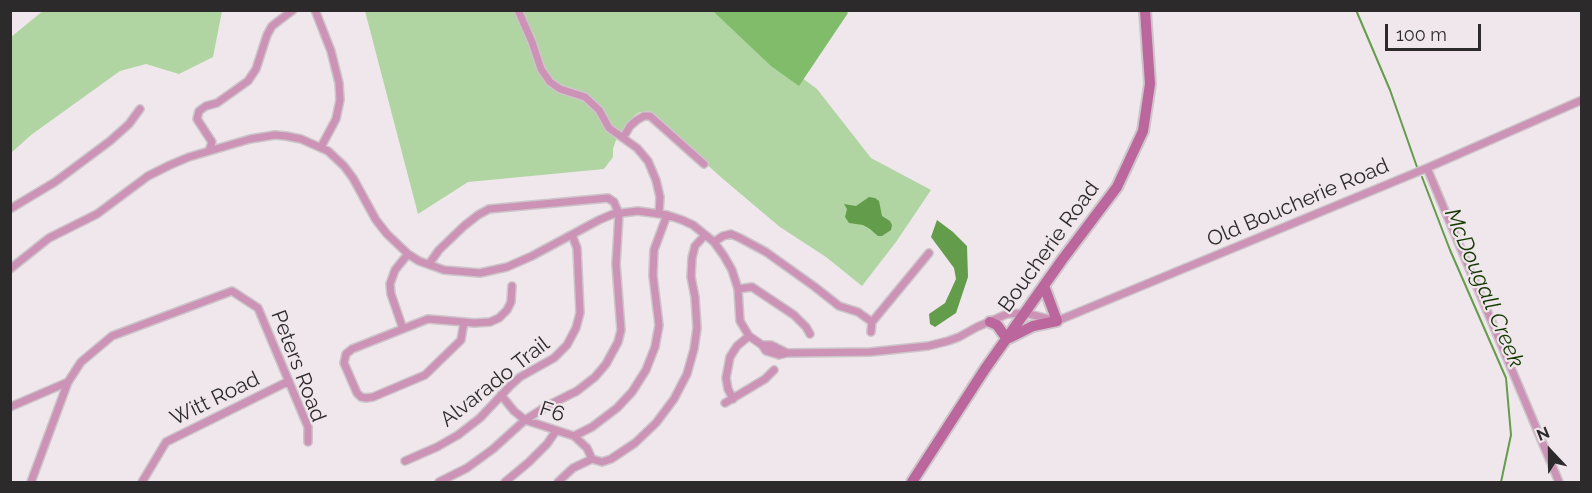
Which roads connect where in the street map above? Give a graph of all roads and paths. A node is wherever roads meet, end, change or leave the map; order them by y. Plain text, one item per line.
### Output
1 (293, 10) edge
2 (315, 10) edge
3 (518, 10) edge
4 (1145, 10) edge
5 (1581, 100) edge
6 (140, 109) dead end
7 (623, 138) junction
8 (321, 147) junction
9 (209, 150) junction
10 (704, 164) dead end
11 (1427, 168) junction
12 (10, 209) edge
13 (619, 214) junction
14 (659, 214) junction
15 (667, 215) junction
16 (572, 235) junction
17 (705, 235) junction
18 (714, 242) junction
19 (928, 253) dead end
20 (408, 254) junction
21 (429, 264) junction
22 (10, 269) edge
23 (512, 286) dead end
24 (1044, 286) junction
25 (738, 289) junction
26 (1025, 313) junction
27 (1057, 321) junction
28 (464, 322) junction
29 (872, 322) junction
30 (990, 322) junction
31 (403, 329) junction
32 (871, 332) dead end
33 (810, 334) dead end
34 (749, 336) junction
35 (1007, 339) junction
36 (774, 370) dead end
37 (289, 381) junction
38 (68, 382) junction
39 (501, 395) junction
40 (733, 399) junction
41 (725, 403) dead end
42 (10, 407) edge
43 (525, 420) junction
44 (556, 431) junction
45 (574, 436) junction
46 (308, 442) dead end
47 (592, 459) junction
48 (405, 461) dead end
49 (31, 483) edge
50 (142, 483) edge
51 (439, 483) edge
52 (506, 483) edge
53 (558, 483) edge
54 (912, 483) edge
55 (1559, 483) edge

1 - 9 street
2 - 8 street
3 - 7 street
4 - 24 main road, Boucherie Road
5 - 11 street, Old Boucherie Road
6 - 12 street
7 - 10 street
7 - 14 street
8 - 9 street
8 - 20 street
9 - 22 street
11 - 27 street, Old Boucherie Road
11 - 55 street
13 - 14 street
13 - 16 street
13 - 21 street
13 - 43 street
14 - 15 street
15 - 17 street
15 - 45 street
16 - 21 street
16 - 39 street, Alvarado Trail
17 - 18 street
17 - 47 street
18 - 25 street
18 - 29 street
19 - 29 street
20 - 21 street
20 - 31 street
23 - 28 street
24 - 26 main road, Boucherie Road
24 - 27 main road
25 - 33 street
25 - 34 street
26 - 27 street
26 - 30 street
26 - 35 main road, Boucherie Road
27 - 35 main road
28 - 31 street
28 - 31 street
29 - 32 street
30 - 34 street
30 - 35 main road
34 - 40 street
35 - 54 main road, Boucherie Road
36 - 40 street
37 - 38 street, Peters Road
37 - 46 street, Peters Road
37 - 50 street, Witt Road
38 - 42 street
38 - 49 street, Peters Road
39 - 43 street, F6
39 - 48 street, Alvarado Trail
40 - 41 street
43 - 44 street, F6
43 - 51 street
44 - 45 street, F6
44 - 52 street
45 - 47 street, F6
47 - 53 street

